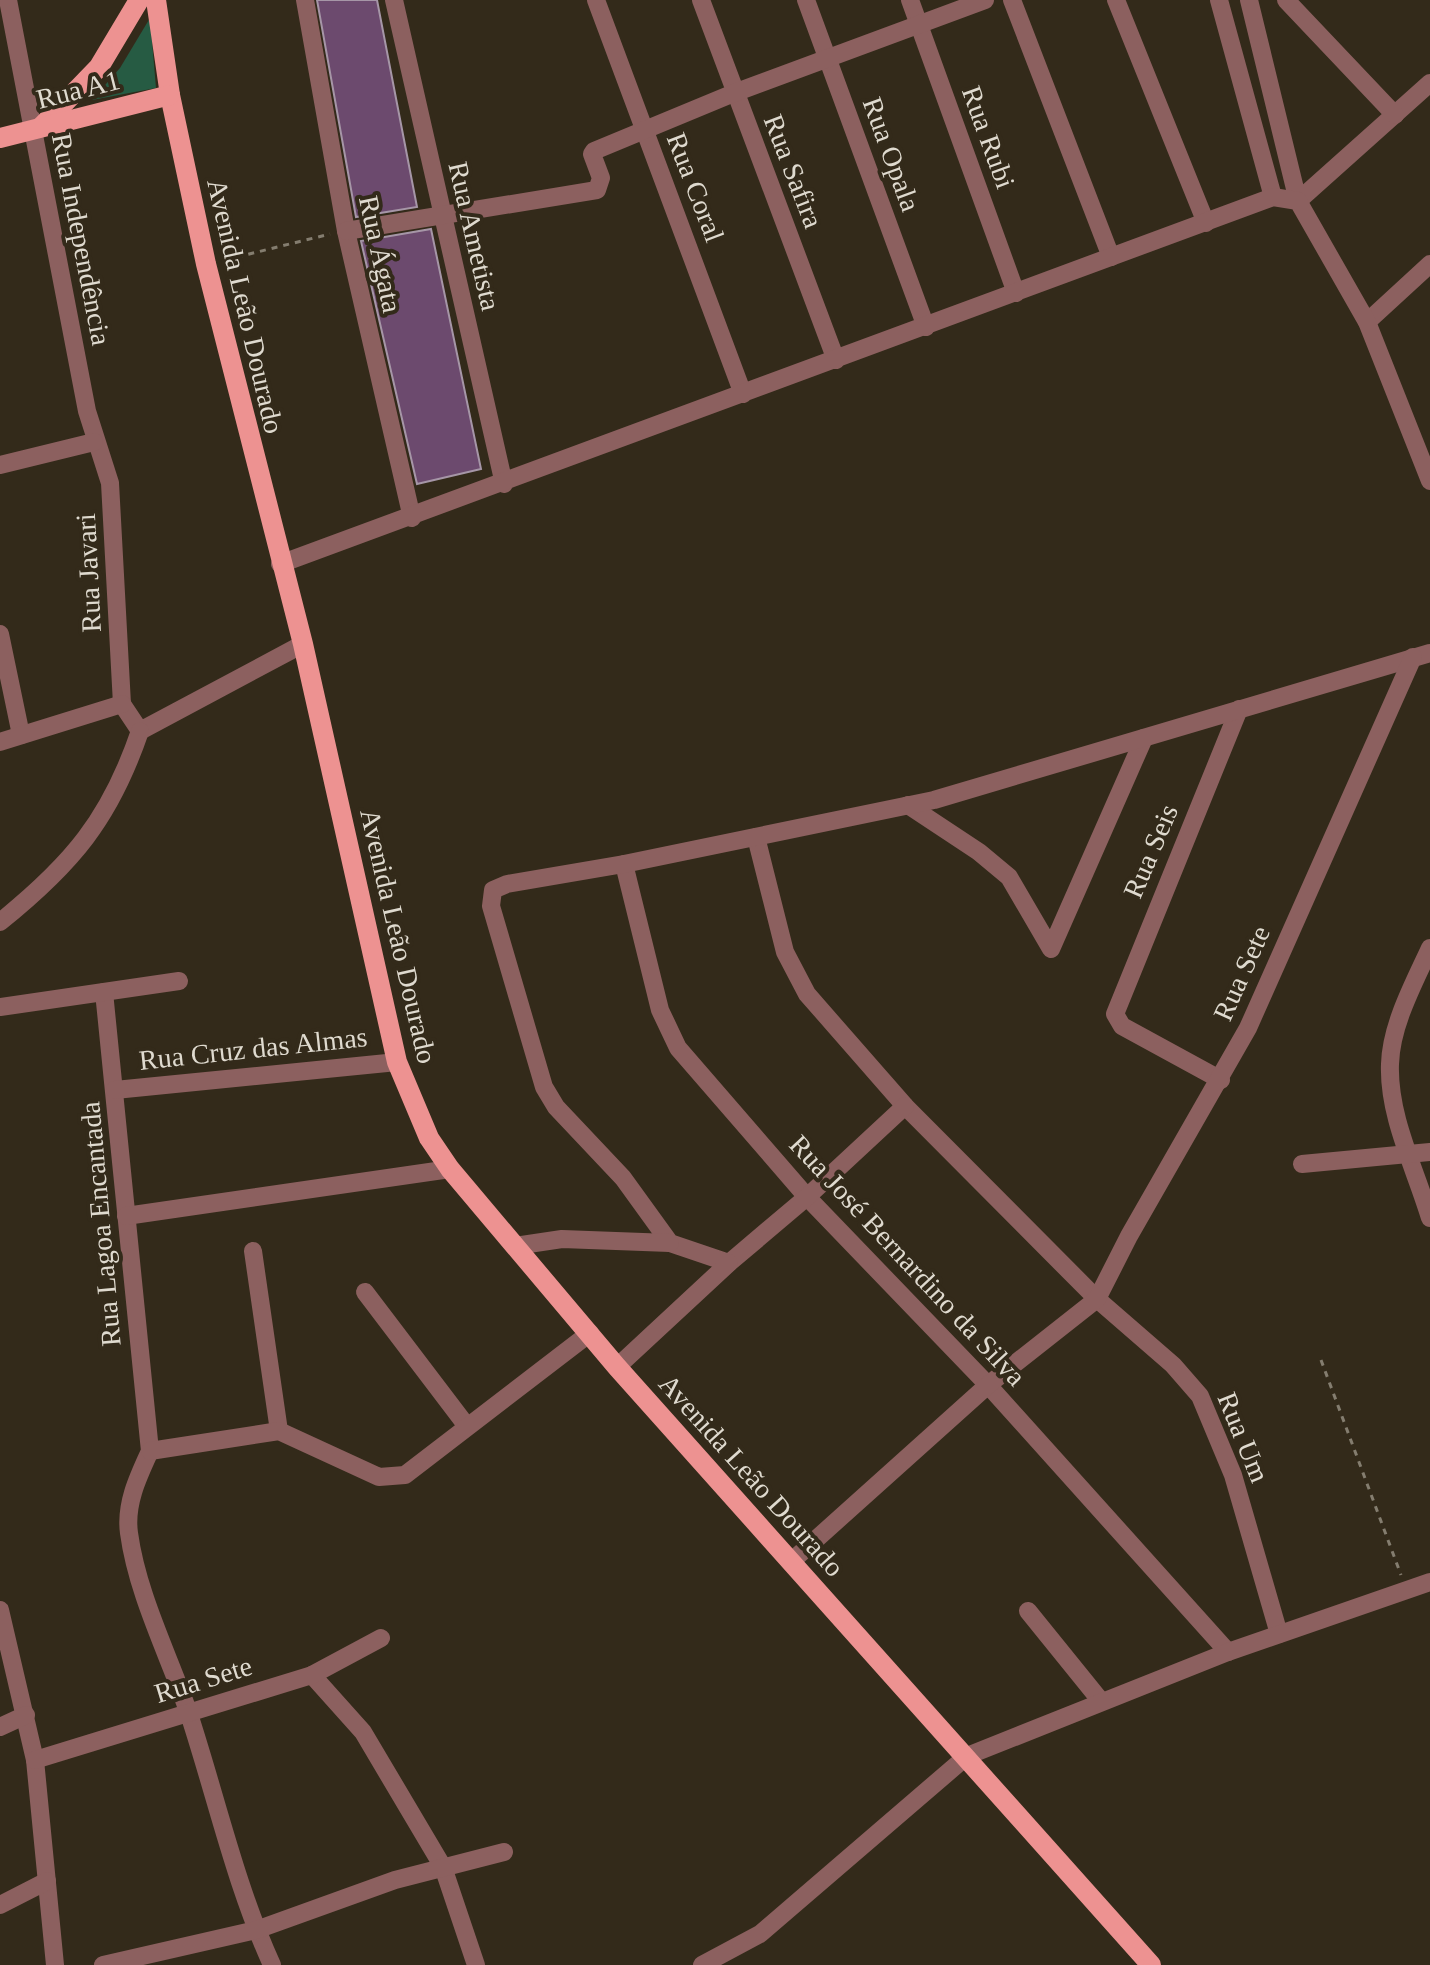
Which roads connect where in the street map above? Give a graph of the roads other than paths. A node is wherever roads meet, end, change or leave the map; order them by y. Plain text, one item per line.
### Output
1 (8, 0) edge
2 (139, 0) edge
3 (156, 0) edge
4 (305, 0) edge
5 (394, 0) edge
6 (596, 0) edge
7 (701, 0) edge
8 (806, 0) edge
9 (910, 0) edge
10 (985, 0) edge
11 (1012, 0) edge
12 (1116, 0) edge
13 (1219, 0) edge
14 (1249, 0) edge
15 (1286, 0) edge
16 (919, 24) junction
17 (826, 58) junction
18 (1430, 83) edge
19 (734, 93) junction
20 (170, 95) junction
21 (1395, 115) junction
22 (37, 128) junction
23 (644, 129) junction
24 (0, 138) edge
25 (1273, 197) junction
26 (1298, 201) junction
27 (440, 213) junction
28 (1206, 223) junction
29 (346, 231) junction
30 (1111, 257) junction
31 (1430, 264) edge
32 (1016, 293) junction
33 (1367, 322) junction
34 (926, 327) junction
35 (836, 360) junction
36 (743, 394) junction
37 (94, 442) junction
38 (1424, 445) edge
39 (0, 465) edge
40 (1430, 481) edge
41 (504, 484) junction
42 (412, 518) junction
43 (280, 564) junction
44 (0, 634) edge
45 (303, 644) junction
46 (1422, 655) edge
47 (122, 704) junction
48 (1239, 709) junction
49 (140, 731) junction
50 (21, 735) junction
51 (1144, 738) junction
52 (0, 742) edge
53 (908, 805) junction
54 (756, 837) junction
55 (624, 864) junction
56 (0, 922) edge
57 (1430, 948) edge
58 (179, 981) dead end
59 (104, 992) junction
60 (0, 1007) edge
61 (397, 1062) junction
62 (1221, 1080) junction
63 (115, 1090) junction
64 (905, 1106) junction
65 (1430, 1152) edge
66 (1408, 1154) junction
67 (1302, 1164) dead end
68 (450, 1169) junction
69 (807, 1197) junction
70 (126, 1216) junction
71 (1430, 1218) edge
72 (670, 1243) junction
73 (515, 1246) junction
74 (253, 1251) dead end
75 (729, 1263) junction
76 (365, 1292) dead end
77 (1097, 1299) junction
78 (590, 1333) junction
79 (617, 1367) junction
80 (988, 1385) junction
81 (466, 1425) junction
82 (279, 1431) junction
83 (150, 1451) junction
84 (793, 1560) junction
85 (1430, 1582) edge
86 (0, 1610) edge
87 (1028, 1611) dead end
88 (1279, 1634) junction
89 (381, 1638) dead end
90 (1228, 1652) junction
91 (312, 1675) junction
92 (1100, 1700) junction
93 (188, 1712) junction
94 (26, 1715) junction
95 (0, 1727) edge
96 (967, 1756) junction
97 (35, 1760) junction
98 (504, 1852) dead end
99 (443, 1867) junction
100 (47, 1881) junction
101 (0, 1905) edge
102 (256, 1930) junction
103 (55, 1965) edge
104 (103, 1965) edge
105 (272, 1965) edge
106 (476, 1965) edge
107 (702, 1965) edge
108 (1151, 1965) edge

1 - 22 street, Rua Independência
2 - 22 main road
3 - 20 main road, Avenida Leão Dourado
4 - 29 street, Rua Ágata
5 - 27 street, Rua Ametista
6 - 23 street, Rua Coral
7 - 19 street, Rua Safira
8 - 17 street, Rua Opala
9 - 16 street, Rua Rubi
10 - 16 street
11 - 30 street
12 - 28 street
13 - 25 street
14 - 26 street
15 - 21 street
16 - 17 street
16 - 32 street, Rua Rubi
17 - 19 street
17 - 34 street, Rua Opala
18 - 21 street
19 - 23 street
19 - 35 street, Rua Safira
20 - 22 main road, Rua A1
20 - 43 main road, Avenida Leão Dourado
21 - 26 street
22 - 24 main road, Rua A1
22 - 37 street, Rua Independência
23 - 27 street
23 - 36 street, Rua Coral
25 - 26 street
25 - 28 street
26 - 33 street
27 - 29 street
27 - 41 street, Rua Ametista
28 - 30 street
29 - 42 street, Rua Ágata
30 - 32 street
31 - 33 street
32 - 34 street
33 - 38 street
34 - 35 street
35 - 36 street
36 - 41 street
37 - 39 street
37 - 47 street, Rua Javari
38 - 40 street
41 - 42 street
42 - 43 street
43 - 45 main road, Avenida Leão Dourado
44 - 50 street
45 - 49 street
45 - 61 main road, Avenida Leão Dourado
46 - 48 street
46 - 62 street, Rua Sete
47 - 49 street
47 - 50 street
48 - 51 street
48 - 62 street, Rua Seis
49 - 56 street
50 - 52 street
51 - 53 street
51 - 53 street
53 - 54 street
54 - 55 street
54 - 64 street, Rua Um
55 - 69 street, Rua José Bernardino da Silva
55 - 72 street
57 - 66 street
58 - 59 street
59 - 60 street
59 - 63 street, Rua Lagoa Encantada
61 - 63 street, Rua Cruz das Almas
61 - 68 main road, Avenida Leão Dourado
62 - 77 street, Rua Sete
63 - 70 street, Rua Lagoa Encantada
64 - 69 street
64 - 77 street, Rua Um
65 - 66 street
66 - 67 street
66 - 71 street
68 - 70 street
68 - 73 main road, Avenida Leão Dourado
69 - 75 street
69 - 80 street, Rua José Bernardino da Silva
70 - 83 street, Rua Lagoa Encantada
72 - 73 street
72 - 75 street
73 - 78 main road, Avenida Leão Dourado
74 - 82 street
75 - 79 street
76 - 81 street
77 - 80 street
77 - 88 street, Rua Um
78 - 79 main road, Avenida Leão Dourado
78 - 81 street
79 - 84 main road, Avenida Leão Dourado
80 - 84 street
80 - 90 street, Rua José Bernardino da Silva
81 - 82 street
82 - 83 street
83 - 93 street
84 - 96 main road, Avenida Leão Dourado
85 - 88 street
86 - 94 street
87 - 92 street
88 - 90 street
89 - 91 street, Rua Sete
90 - 92 street
91 - 93 street, Rua Sete
91 - 99 street
92 - 96 street
93 - 97 street, Rua Sete
93 - 102 street
94 - 95 street
94 - 97 street
96 - 107 street
96 - 108 main road, Avenida Leão Dourado
97 - 100 street
98 - 99 street
99 - 102 street
99 - 106 street
100 - 101 street
100 - 103 street
102 - 104 street
102 - 105 street

